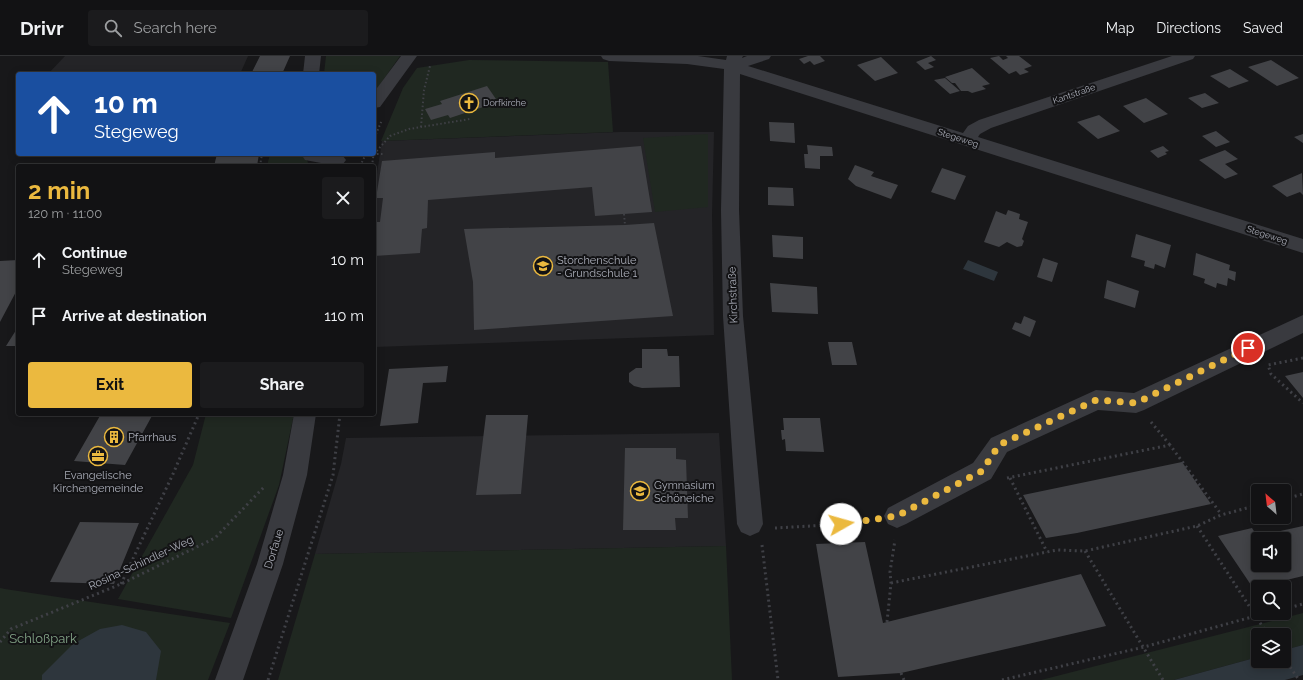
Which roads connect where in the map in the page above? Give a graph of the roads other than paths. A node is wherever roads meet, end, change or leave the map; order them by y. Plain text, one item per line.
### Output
1 (313, 56) edge
2 (409, 56) edge
3 (609, 56) edge
4 (763, 56) edge
5 (1187, 56) edge
6 (734, 61) edge
7 (311, 72) edge
8 (376, 100) edge
9 (967, 140) junction
10 (311, 156) edge
11 (337, 160) edge
12 (1303, 246) edge
13 (1303, 323) edge
14 (305, 416) edge
15 (897, 516) road end
16 (755, 526) road end
17 (229, 680) edge

1 - 7 street
2 - 8 street
3 - 6 street, Stegeweg
4 - 6 street
5 - 9 street, Kantstraße
6 - 9 street, Stegeweg
6 - 16 street, Kirchstraße
9 - 12 street, Stegeweg
10 - 11 street
13 - 15 street
14 - 17 street, Dorfaue

